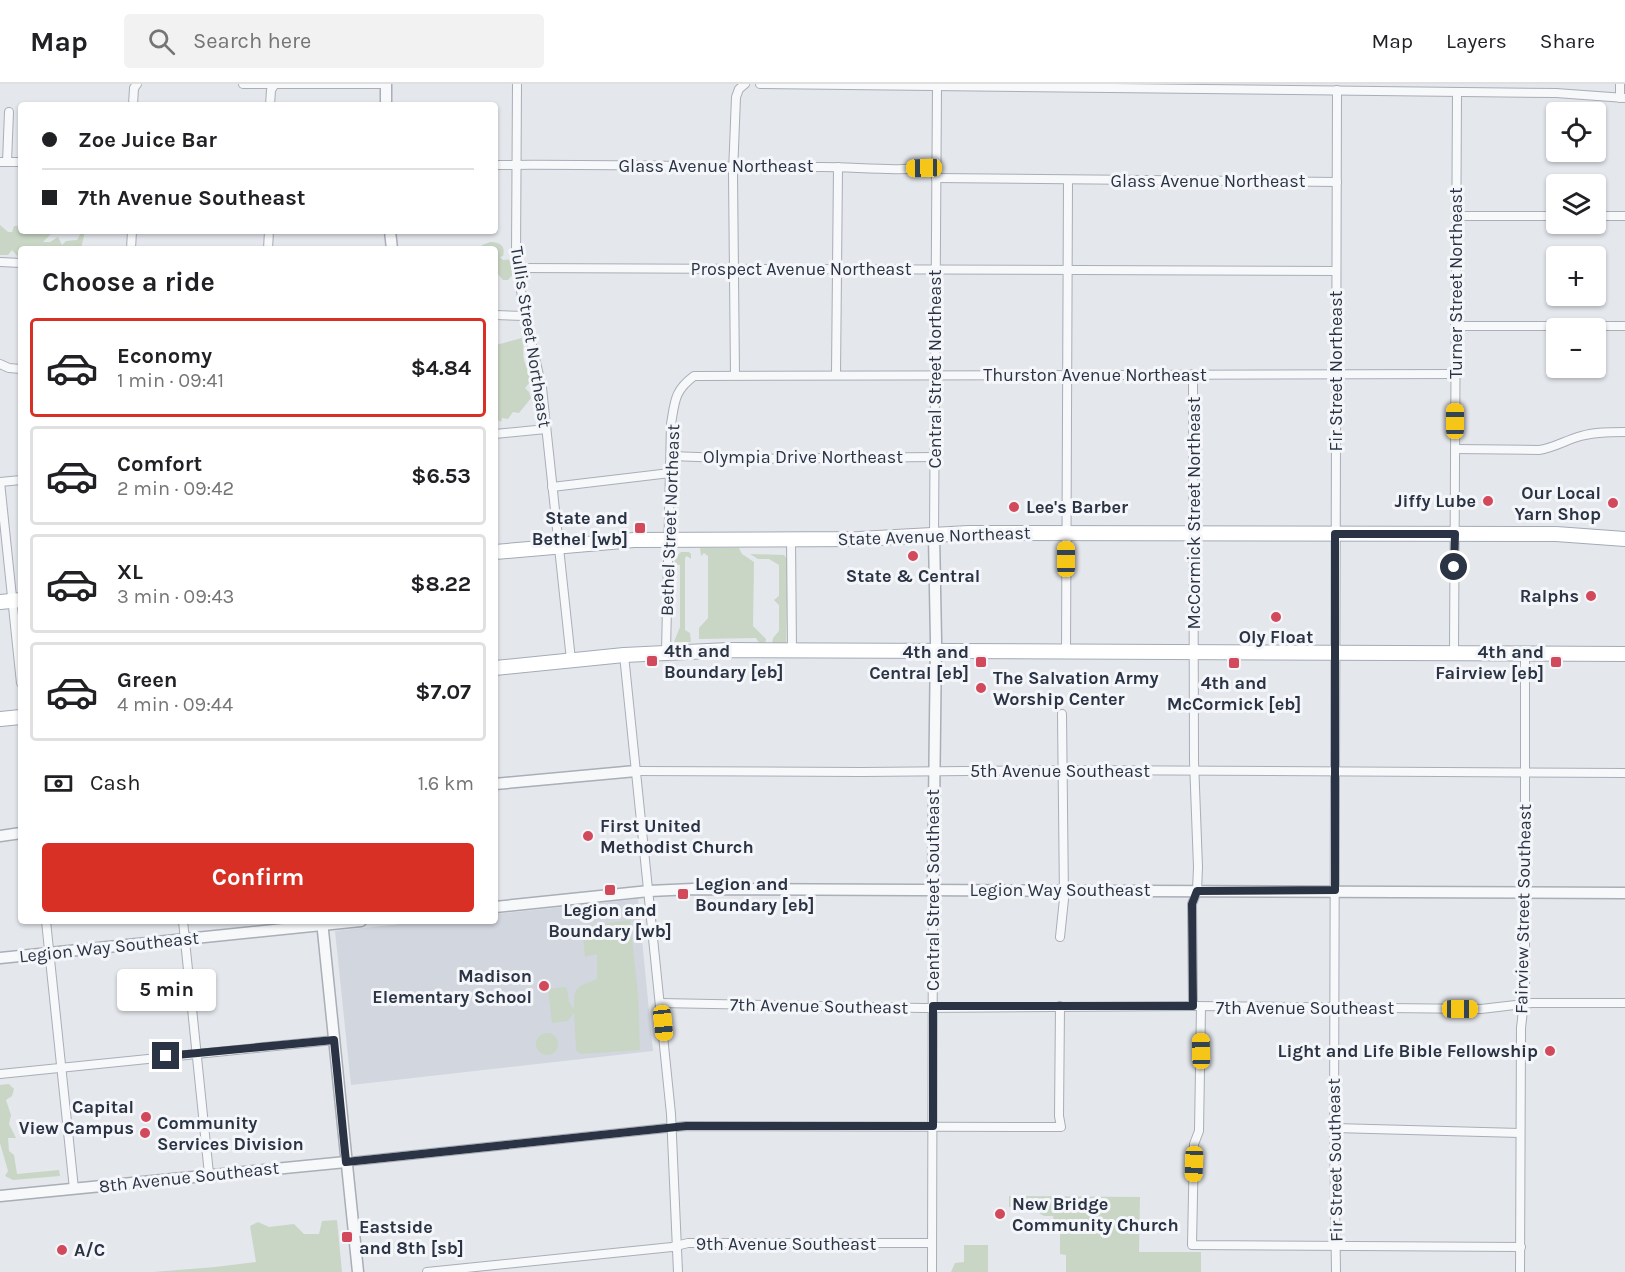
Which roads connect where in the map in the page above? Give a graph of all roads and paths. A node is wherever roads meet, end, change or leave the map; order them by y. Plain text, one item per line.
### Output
1 (137, 84) edge
2 (243, 84) edge
3 (274, 84) edge
4 (384, 84) edge
5 (517, 84) edge
6 (746, 84) edge
7 (760, 84) edge
8 (1620, 84) edge
9 (862, 85) edge
10 (937, 86) junction
11 (1046, 86) edge
12 (1363, 87) edge
13 (1337, 90) junction
14 (1457, 92) junction
15 (1622, 98) edge
16 (133, 102) edge
17 (270, 102) edge
18 (386, 102) edge
19 (9, 112) dead end
20 (3, 162) edge
21 (498, 165) edge
22 (516, 165) junction
23 (734, 166) junction
24 (936, 166) junction
25 (838, 167) junction
26 (936, 178) junction
27 (1068, 180) junction
28 (1337, 182) junction
29 (1456, 216) junction
30 (1546, 216) edge
31 (1606, 216) edge
32 (1625, 216) edge
33 (0, 262) edge
34 (18, 263) edge
35 (518, 268) junction
36 (733, 268) junction
37 (836, 269) junction
38 (935, 270) junction
39 (1068, 270) junction
40 (1336, 271) junction
41 (498, 315) edge
42 (525, 316) junction
43 (1455, 326) junction
44 (1625, 326) edge
45 (0, 364) edge
46 (18, 369) edge
47 (1193, 374) junction
48 (1336, 374) junction
49 (1455, 374) junction
50 (735, 375) junction
51 (836, 375) junction
52 (935, 375) junction
53 (1067, 375) junction
54 (679, 390) joint
55 (546, 429) junction
56 (1625, 432) edge
57 (498, 434) edge
58 (1455, 449) junction
59 (670, 456) junction
60 (935, 457) junction
61 (670, 473) junction
62 (18, 480) edge
63 (0, 482) edge
64 (552, 487) junction
65 (1066, 533) junction
66 (1194, 533) junction
67 (1335, 534) junction
68 (1455, 534) junction
69 (934, 535) junction
70 (670, 539) junction
71 (791, 539) junction
72 (1625, 539) edge
73 (559, 546) junction
74 (498, 552) edge
75 (11, 601) edge
76 (792, 651) junction
77 (666, 652) junction
78 (935, 652) junction
79 (1066, 652) junction
80 (1195, 652) junction
81 (1336, 652) junction
82 (1454, 653) junction
83 (1525, 654) junction
84 (1625, 654) edge
85 (624, 655) junction
86 (18, 658) edge
87 (571, 660) junction
88 (498, 668) edge
89 (1062, 714) dead end
90 (18, 717) edge
91 (0, 719) edge
92 (1064, 770) junction
93 (636, 771) junction
94 (934, 771) junction
95 (1194, 771) junction
96 (1336, 772) junction
97 (1524, 773) junction
98 (1625, 774) edge
99 (498, 784) edge
100 (18, 833) edge
101 (0, 836) edge
102 (933, 889) junction
103 (1063, 890) junction
104 (1335, 890) junction
105 (649, 891) junction
106 (1197, 891) junction
107 (1525, 892) junction
108 (1625, 892) edge
109 (498, 907) edge
110 (46, 924) edge
111 (183, 924) edge
112 (313, 924) edge
113 (322, 924) edge
114 (1060, 937) dead end
115 (185, 939) junction
116 (50, 953) junction
117 (0, 958) edge
118 (660, 1003) junction
119 (1625, 1003) edge
120 (1523, 1004) junction
121 (933, 1006) junction
122 (1060, 1006) junction
123 (1197, 1007) junction
124 (1334, 1008) junction
125 (334, 1040) junction
126 (197, 1053) junction
127 (62, 1067) junction
128 (0, 1074) edge
129 (933, 1126) junction
130 (672, 1127) junction
131 (1334, 1128) junction
132 (1520, 1133) junction
133 (346, 1162) junction
134 (209, 1174) junction
135 (74, 1189) junction
136 (0, 1196) edge
137 (932, 1243) junction
138 (678, 1245) junction
139 (1336, 1245) junction
140 (1521, 1247) junction
141 (357, 1272) edge
142 (427, 1272) edge
143 (678, 1272) edge
144 (932, 1272) edge
145 (1336, 1272) edge
146 (1520, 1272) edge

1 - 16 street
2 - 3 street
3 - 4 street
3 - 17 street
4 - 18 street
5 - 22 street, Tullis Street Northeast
6 - 23 street
7 - 9 street
8 - 15 street
9 - 10 street
10 - 11 street
10 - 24 street, Central Street Northeast
11 - 13 street
12 - 13 street
12 - 14 street
13 - 28 street, Fir Street Northeast
14 - 15 street
14 - 29 street, Turner Street Northeast
19 - 20 street
21 - 22 street, Glass Avenue Northeast
22 - 23 street, Glass Avenue Northeast
22 - 35 street, Tullis Street Northeast
23 - 25 street, Glass Avenue Northeast
23 - 36 street
24 - 25 street, Glass Avenue Northeast
24 - 26 street, Central Street Northeast
25 - 37 street
26 - 27 street, Glass Avenue Northeast
26 - 38 street, Central Street Northeast
27 - 28 street, Glass Avenue Northeast
27 - 39 street
28 - 40 street, Fir Street Northeast
29 - 30 street
29 - 43 street, Turner Street Northeast
31 - 32 street
33 - 34 street
35 - 36 street, Prospect Avenue Northeast
35 - 42 street, Tullis Street Northeast
36 - 37 street, Prospect Avenue Northeast
36 - 50 street
37 - 38 street, Prospect Avenue Northeast
37 - 51 street
38 - 39 street, Prospect Avenue Northeast
38 - 52 street, Central Street Northeast
39 - 40 street, Prospect Avenue Northeast
39 - 53 street
40 - 48 street, Fir Street Northeast
41 - 42 street
42 - 55 street, Tullis Street Northeast
43 - 44 street
43 - 49 street, Turner Street Northeast
45 - 46 street
47 - 48 street, Thurston Avenue Northeast
47 - 53 street, Thurston Avenue Northeast
47 - 66 street, McCormick Street Northeast
48 - 49 street, Thurston Avenue Northeast
48 - 67 street, Fir Street Northeast
49 - 58 street, Turner Street Northeast
50 - 51 street, Thurston Avenue Northeast
50 - 54 street, Thurston Avenue Northeast
51 - 52 street, Thurston Avenue Northeast
52 - 53 street, Thurston Avenue Northeast
52 - 60 street, Central Street Northeast
53 - 65 street
54 - 59 street, Bethel Street Northeast
55 - 57 street
55 - 64 street, Tullis Street Northeast
56 - 58 street
58 - 68 street, Turner Street Northeast
59 - 60 street, Olympia Drive Northeast
59 - 61 street, Bethel Street Northeast
60 - 69 street, Central Street Northeast
61 - 64 street
61 - 70 street, Bethel Street Northeast
62 - 63 street
63 - 75 street
64 - 73 street, Tullis Street Northeast
65 - 66 main road, State Avenue Northeast
65 - 69 main road, State Avenue Northeast
65 - 79 street
66 - 67 main road, State Avenue Northeast
66 - 80 street, McCormick Street Northeast
67 - 68 main road, State Avenue Northeast
67 - 81 street, Fir Street Northeast
68 - 72 main road, State Avenue Northeast
68 - 82 street, Turner Street Northeast
69 - 71 main road, State Avenue Northeast
69 - 78 street, Central Street Northeast
70 - 71 main road, State Avenue Northeast
70 - 73 main road, State Avenue Northeast
70 - 77 street, Bethel Street Northeast
71 - 76 street
73 - 74 main road, State Avenue Northeast
73 - 87 street, Tullis Street Northeast
75 - 86 street
76 - 77 main road
76 - 78 main road
77 - 85 main road
78 - 79 main road
78 - 94 street, Central Street Southeast
79 - 80 main road
80 - 81 main road
80 - 95 street, McCormick Street Northeast
81 - 82 main road
81 - 96 street, Fir Street Southeast
82 - 83 main road
83 - 84 main road
83 - 97 street, Fairview Street Southeast
85 - 87 main road
85 - 93 street
87 - 88 main road
89 - 92 street
90 - 91 main road
92 - 94 street, 5th Avenue Southeast
92 - 95 street, 5th Avenue Southeast
92 - 103 street
93 - 94 street, 5th Avenue Southeast
93 - 99 street, 5th Avenue Southeast
93 - 105 street
94 - 102 street, Central Street Southeast
95 - 96 street, 5th Avenue Southeast
95 - 106 street, McCormick Street Northeast
96 - 97 street, 5th Avenue Southeast
96 - 104 street, Fir Street Southeast
97 - 98 street, 5th Avenue Southeast
97 - 107 street, Fairview Street Southeast
100 - 101 street
102 - 103 street, Legion Way Southeast
102 - 105 street, Legion Way Southeast
102 - 121 street, Central Street Southeast
103 - 106 street, Legion Way Southeast
103 - 114 street
104 - 106 street, Legion Way Southeast
104 - 107 street, Legion Way Southeast
104 - 124 street, Fir Street Southeast
105 - 109 street, Legion Way Southeast
105 - 118 street
106 - 123 street, McCormick Street Northeast
107 - 108 street, Legion Way Southeast
107 - 120 street, Fairview Street Southeast
110 - 116 street
111 - 115 street
112 - 115 street, Legion Way Southeast
113 - 125 street
115 - 116 street, Legion Way Southeast
115 - 126 street
116 - 117 street, Legion Way Southeast
116 - 127 street
118 - 121 street, 7th Avenue Southeast
118 - 130 street
119 - 120 street, 7th Avenue Southeast
120 - 124 street, 7th Avenue Southeast
120 - 132 street, Fairview Street Southeast
121 - 122 street, 7th Avenue Southeast
121 - 129 street, Central Street Southeast
122 - 123 street, 7th Avenue Southeast
122 - 129 street, 8th Avenue Southeast
123 - 124 street, 7th Avenue Southeast
123 - 139 street, McCormick Street Northeast
124 - 131 street, Fir Street Southeast
125 - 126 street
125 - 133 street
126 - 127 street
126 - 134 street
127 - 128 street
127 - 135 street
129 - 130 street, 8th Avenue Southeast
129 - 137 street, Central Street Southeast
130 - 133 street, 8th Avenue Southeast
130 - 138 street
131 - 132 street
131 - 139 street, Fir Street Southeast
132 - 140 street, Fairview Street Southeast
133 - 134 street, 8th Avenue Southeast
133 - 141 street
134 - 135 street, 8th Avenue Southeast
135 - 136 street, 8th Avenue Southeast
137 - 138 street, 9th Avenue Southeast
137 - 144 street, Central Street Southeast
138 - 142 street, 9th Avenue Southeast
138 - 143 street
139 - 140 street
139 - 145 street, Fir Street Southeast
140 - 146 street, Fairview Street Southeast

